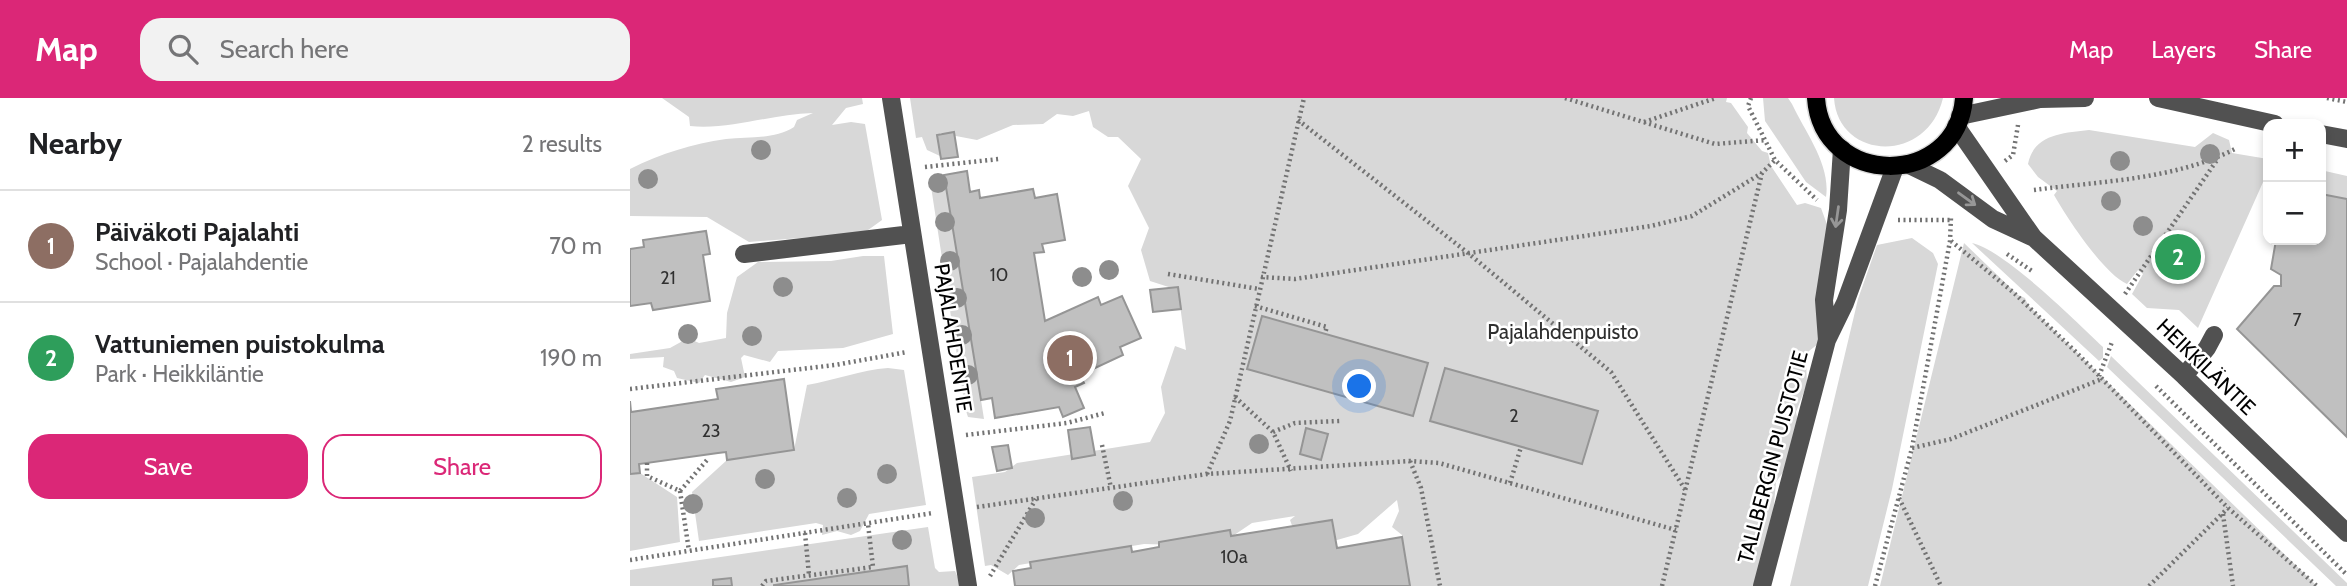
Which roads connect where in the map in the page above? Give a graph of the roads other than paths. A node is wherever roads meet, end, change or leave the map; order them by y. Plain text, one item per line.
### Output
1 (891, 98) edge
2 (2085, 98) edge
3 (2158, 98) edge
4 (1813, 100) edge
5 (1960, 113) edge
6 (2263, 121) edge
7 (2326, 135) edge
8 (2347, 139) edge
9 (1842, 149) junction
10 (1902, 166) junction
11 (912, 234) junction
12 (2033, 237) junction
13 (744, 254) dead end
14 (2214, 334) dead end
15 (1827, 340) junction
16 (2184, 376) junction
17 (2347, 533) edge
18 (968, 586) edge
19 (1762, 586) edge

1 - 11 street, PAJALAHDENTIE
2 - 5 street
3 - 6 street
4 - 9 main road
5 - 10 main road
5 - 12 street, HEIKKILÄNTIE
7 - 8 street
9 - 10 main road
9 -> 15 street, TALLBERGIN PUISTOTIE
10 -> 12 street, HEIKKILÄNTIE
10 - 15 street, TALLBERGIN PUISTOTIE
11 - 13 street
11 - 18 street, PAJALAHDENTIE
12 - 16 street, HEIKKILÄNTIE
14 - 16 street
15 - 19 street, TALLBERGIN PUISTOTIE
16 - 17 street, HEIKKILÄNTIE

